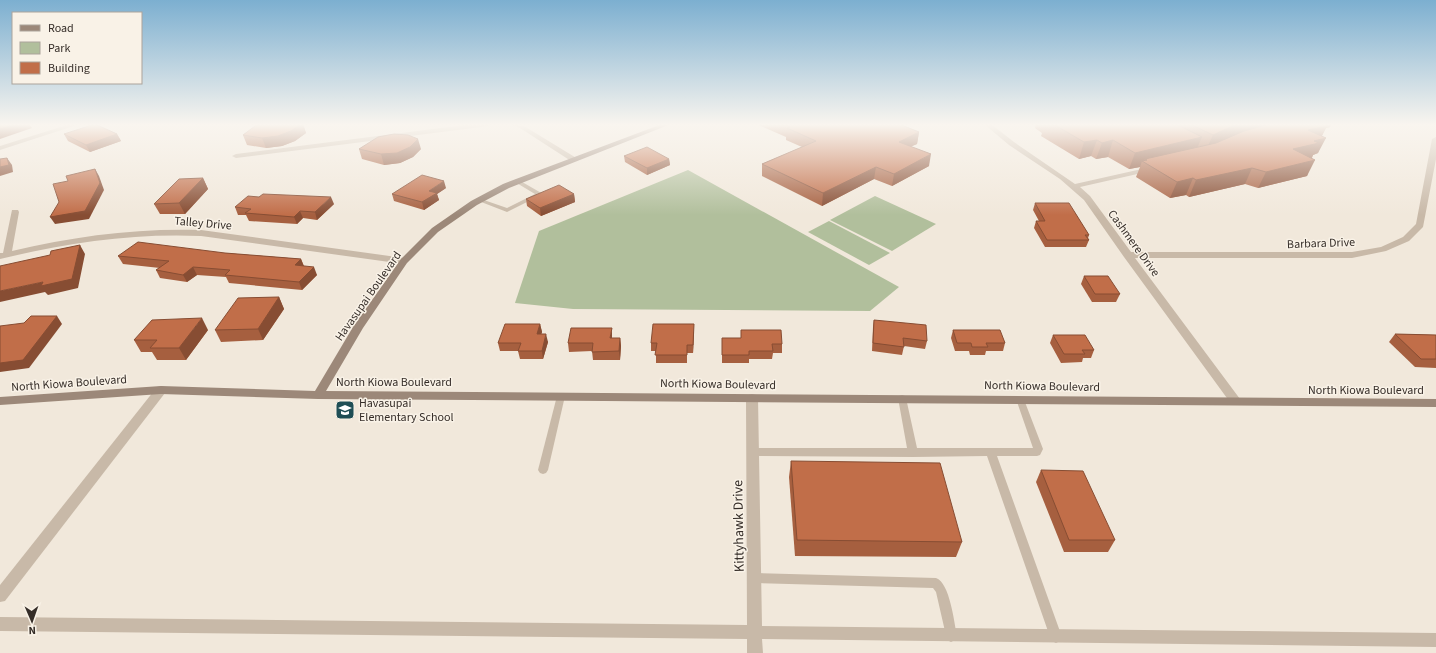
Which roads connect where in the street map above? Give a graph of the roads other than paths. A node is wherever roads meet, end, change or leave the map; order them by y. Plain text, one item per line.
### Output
1 (248, 154) edge
2 (567, 154) edge
3 (586, 154) edge
4 (1030, 154) edge
5 (1433, 154) edge
6 (236, 156) dead end
7 (574, 159) junction
8 (1162, 166) edge
9 (517, 181) junction
10 (1075, 186) junction
11 (479, 200) junction
12 (15, 212) dead end
13 (4, 255) edge
14 (1128, 255) junction
15 (404, 261) junction
16 (161, 390) junction
17 (318, 395) junction
18 (561, 396) junction
19 (752, 398) junction
20 (902, 398) junction
21 (1020, 399) junction
22 (0, 401) edge
23 (1236, 402) junction
24 (1436, 403) edge
25 (752, 452) junction
26 (913, 452) junction
27 (991, 453) junction
28 (543, 470) dead end
29 (754, 578) junction
30 (0, 596) edge
31 (0, 624) edge
32 (755, 634) junction
33 (951, 636) junction
34 (1056, 637) junction
35 (1436, 640) edge
36 (755, 653) edge

1 - 6 street
2 - 7 street
3 - 7 street, Havasupai Boulevard
4 - 10 street, Cashmere Drive
5 - 14 street, Barbara Drive
7 - 9 street, Havasupai Boulevard
8 - 10 street
9 - 11 street, Havasupai Boulevard
9 - 11 lane
10 - 14 street, Cashmere Drive
11 - 15 street, Havasupai Boulevard
12 - 13 street
13 - 15 street, Talley Drive
14 - 23 street, Cashmere Drive
15 - 17 street, Havasupai Boulevard
16 - 17 street, North Kiowa Boulevard
16 - 22 street, North Kiowa Boulevard
16 - 30 street
17 - 18 street, North Kiowa Boulevard
18 - 19 street, North Kiowa Boulevard
18 - 28 lane
19 - 20 street, North Kiowa Boulevard
19 - 25 street, Kittyhawk Drive
20 - 21 street, North Kiowa Boulevard
20 - 26 lane
21 - 23 street, North Kiowa Boulevard
21 - 27 lane
23 - 24 street, North Kiowa Boulevard
25 - 26 lane
25 - 29 street, Kittyhawk Drive
26 - 27 lane
27 - 34 lane
29 - 32 street, Kittyhawk Drive
29 - 33 lane
31 - 32 street
32 - 33 street
32 - 36 street, Kittyhawk Drive
33 - 34 street
34 - 35 street

